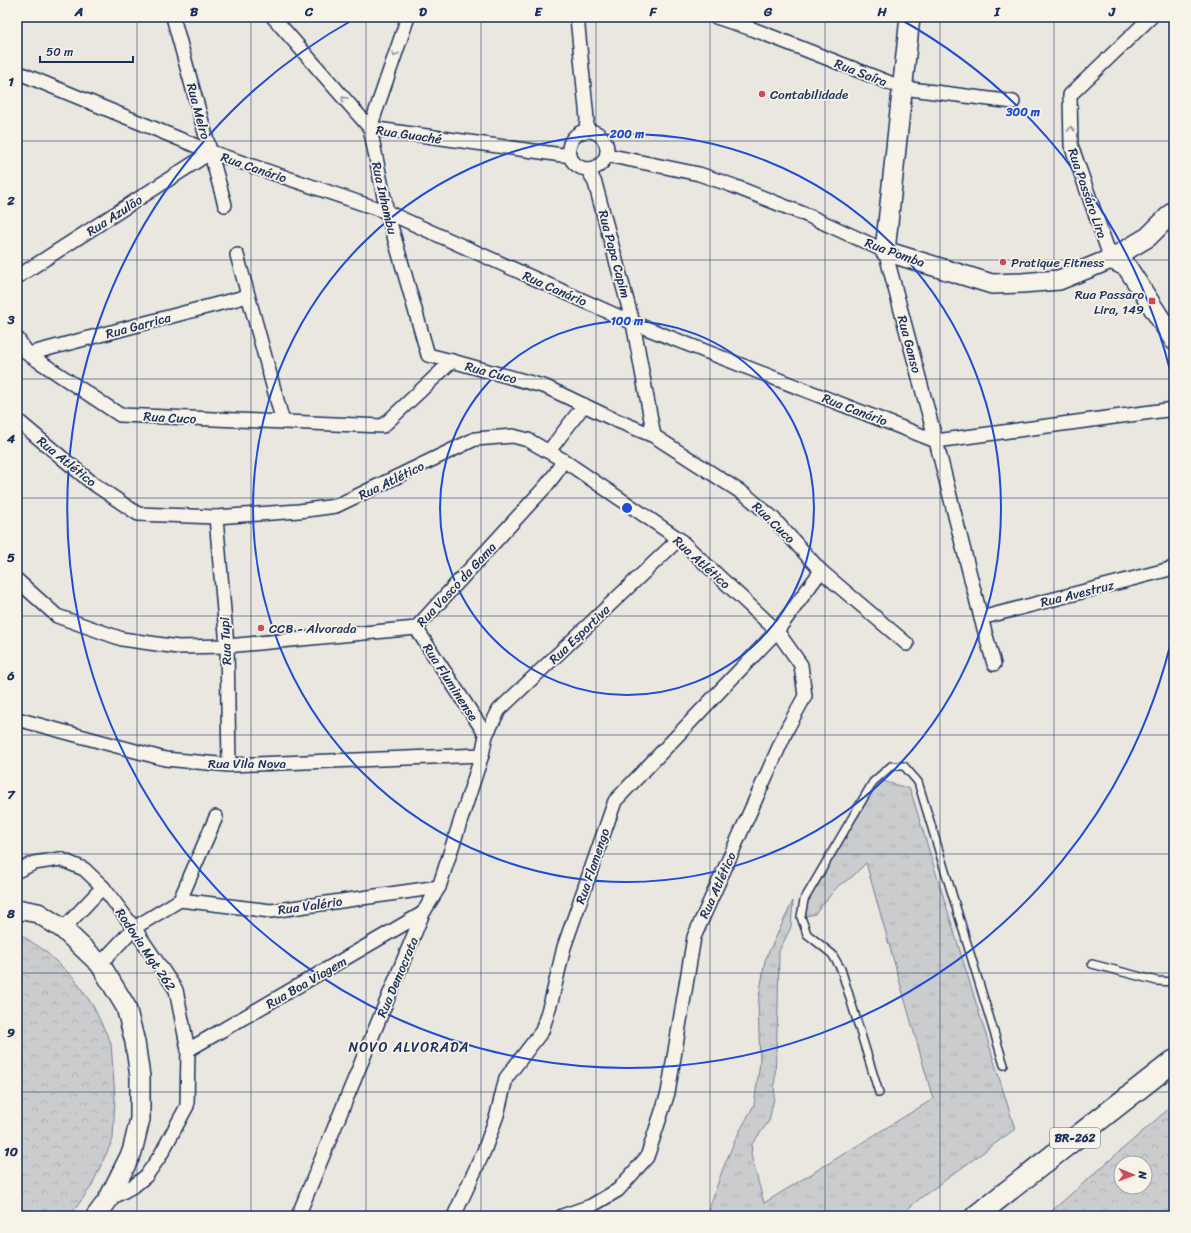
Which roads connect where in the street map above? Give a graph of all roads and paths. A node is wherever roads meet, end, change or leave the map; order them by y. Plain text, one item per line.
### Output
1 (174, 17) edge
2 (273, 17) edge
3 (408, 17) edge
4 (577, 17) edge
5 (716, 17) edge
6 (910, 17) edge
7 (1151, 17) edge
8 (755, 23) edge
9 (17, 72) edge
10 (903, 88) junction
11 (1013, 102) dead end
12 (370, 128) junction
13 (586, 131) junction
14 (211, 152) junction
15 (570, 155) junction
16 (606, 155) junction
17 (588, 169) junction
18 (225, 205) dead end
19 (387, 212) junction
20 (1174, 212) edge
21 (885, 251) junction
22 (237, 255) dead end
23 (1111, 259) junction
24 (17, 277) edge
25 (248, 296) junction
26 (633, 323) junction
27 (17, 338) edge
28 (1174, 340) edge
29 (28, 354) junction
30 (452, 361) junction
31 (584, 405) junction
32 (1174, 409) edge
33 (17, 420) edge
34 (283, 422) junction
35 (654, 436) junction
36 (936, 441) junction
37 (549, 451) junction
38 (563, 460) junction
39 (216, 517) junction
40 (679, 539) junction
41 (1174, 568) edge
42 (821, 570) junction
43 (17, 580) edge
44 (981, 618) junction
45 (416, 628) junction
46 (777, 631) junction
47 (907, 644) dead end
48 (227, 646) junction
49 (994, 664) dead end
50 (17, 719) edge
51 (486, 736) junction
52 (482, 755) junction
53 (229, 765) junction
54 (216, 817) dead end
55 (17, 871) edge
56 (103, 887) junction
57 (439, 887) junction
58 (180, 900) junction
59 (17, 910) edge
60 (423, 913) junction
61 (134, 928) junction
62 (63, 929) junction
63 (100, 964) junction
64 (1092, 964) dead end
65 (1174, 982) edge
66 (188, 1050) junction
67 (1174, 1061) edge
68 (1004, 1065) dead end
69 (879, 1093) dead end
70 (108, 1200) junction
71 (96, 1216) edge
72 (298, 1216) edge
73 (454, 1216) edge
74 (562, 1216) edge
75 (976, 1216) edge

1 - 14 street, Rua Melro
12 -> 2 street, Rua Guaché
3 -> 12 street
4 - 13 street
5 - 8 street, Rua Saíra
6 - 10 street, Rua Ganso
23 -> 7 street, Rua Passáro Lira
8 - 10 street, Rua Saíra
9 - 14 street, Rua Canário
10 - 11 street, Rua Saíra
10 - 21 street, Rua Ganso
12 - 15 street, Rua Guaché
12 - 19 street, Rua Inhambu
13 - 15 street
13 - 16 street
14 - 18 street, Rua Melro
14 - 19 street, Rua Canário
14 - 24 street, Rua Azulão
15 - 17 street
16 - 17 street
16 - 21 street, Rua Pomba
17 - 26 street, Rua Papa Capim
19 - 26 street, Rua Canário
19 - 30 street, Rua Inhambu
20 - 23 street, Rua Pomba
21 - 23 street, Rua Pomba
21 - 36 street, Rua Ganso
22 - 25 street
23 - 28 street
25 - 29 street, Rua Garrica
25 - 34 street
26 - 35 street, Rua Papa Capim
26 - 36 street, Rua Canário
27 - 29 street, Rua Cuco
29 - 34 street, Rua Cuco
30 - 31 street, Rua Cuco
30 - 34 street, Rua Cuco
31 - 35 street, Rua Cuco
31 - 37 street
32 - 36 street, Rua Canário
33 - 39 street, Rua Atlético
35 - 42 street, Rua Cuco
36 - 44 street, Rua Ganso
37 - 38 street, Rua Atlético
37 - 39 street, Rua Atlético
38 - 40 street, Rua Atlético
38 - 45 street, Rua Vasco da Gama
39 - 48 street, Rua Tupi
40 - 46 street, Rua Atlético
40 - 51 street, Rua Esportiva
41 - 44 street, Rua Avestruz
42 - 46 street, Rua Flamengo
42 - 47 street, Rua Cuco
43 - 48 street, Rua Vasco da Gama
44 - 49 street, Rua Ganso
45 - 48 street, Rua Vasco da Gama
45 - 51 street, Rua Fluminense
46 - 73 street, Rua Flamengo
46 - 74 street, Rua Atlético
48 - 53 street, Rua Tupi
50 - 53 street, Rua Vila Nova
51 - 52 street, Rua Democrata
52 - 53 street, Rua Vila Nova
52 - 57 street, Rua Democrata
54 - 58 street
55 - 56 street, Rodovia Mgt 262
56 - 61 street, Rodovia Mgt 262
56 - 62 street
57 - 58 street, Rua Valério
57 - 60 street, Rua Democrata
58 - 61 street
59 - 62 street
60 - 66 street, Rua Boa Viagem
60 - 72 street, Rua Democrata
61 - 63 street
61 - 66 street, Rodovia Mgt 262
62 - 63 street
63 - 70 street
64 - 65 lane
66 - 70 street, Rodovia Mgt 262
67 - 75 main road, BR-262
68 - 69 lane
70 - 71 street

